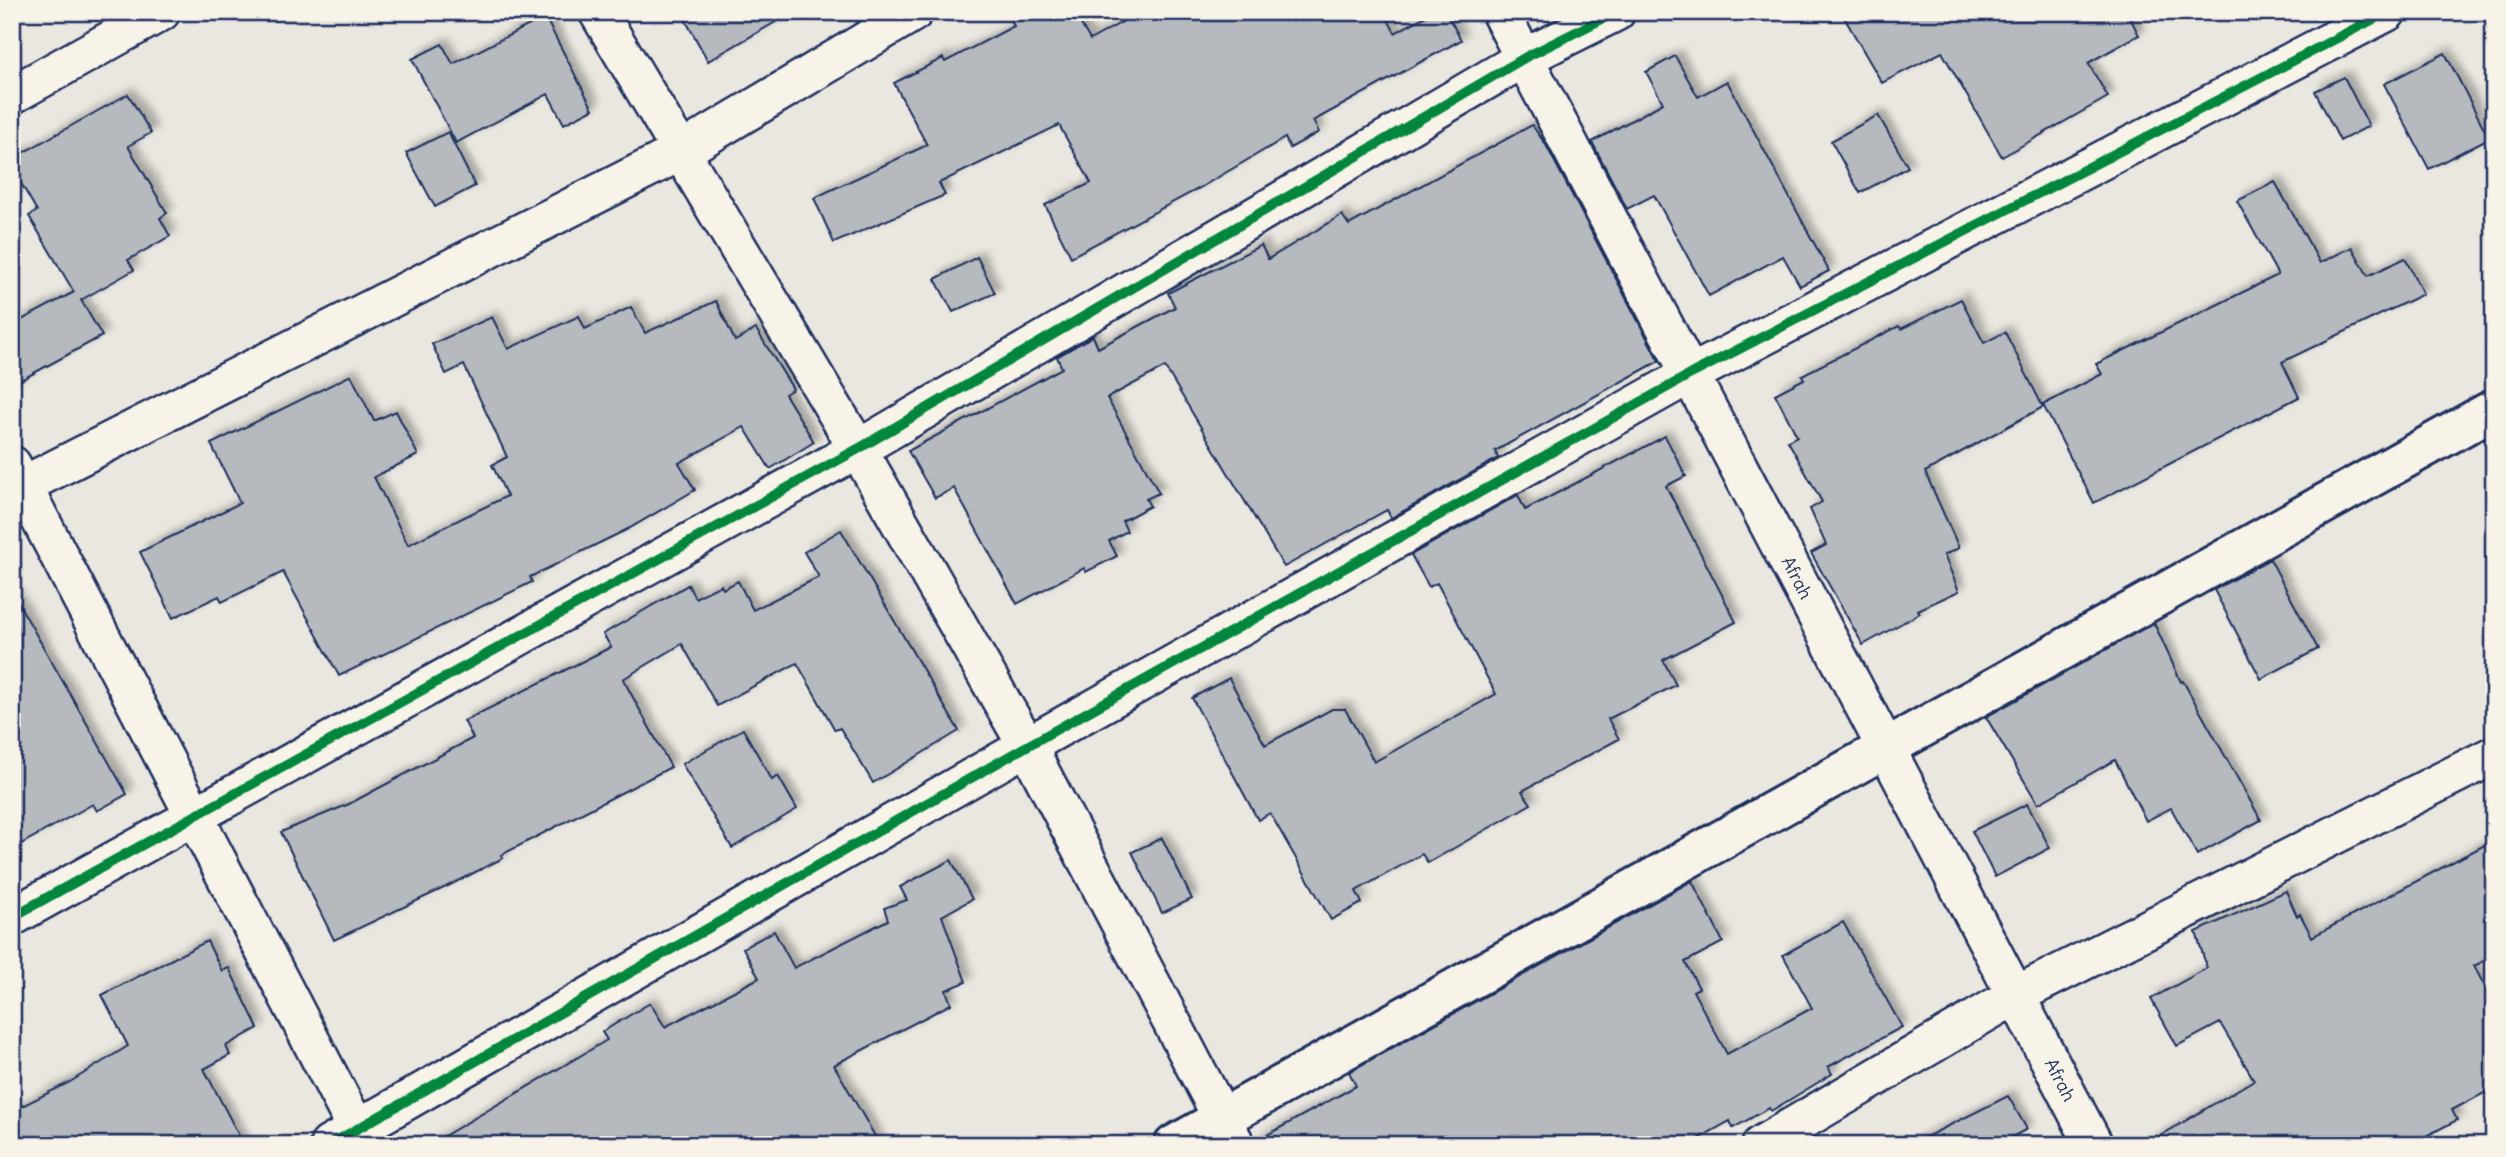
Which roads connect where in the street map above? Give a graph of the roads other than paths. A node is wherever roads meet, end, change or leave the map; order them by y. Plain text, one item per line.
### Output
1 (161, 12) edge
2 (598, 12) edge
3 (914, 12) edge
4 (1500, 12) edge
5 (1616, 12) edge
6 (2387, 12) edge
7 (1526, 57) junction
8 (12, 95) edge
9 (680, 152) junction
10 (1691, 374) junction
11 (2494, 409) edge
12 (858, 449) junction
13 (16, 480) edge
14 (1027, 746) junction
15 (1886, 747) junction
16 (2494, 755) edge
17 (194, 816) junction
18 (12, 916) edge
19 (2016, 995) junction
20 (1229, 1132) edge
21 (350, 1140) edge
22 (1174, 1145) edge
23 (1761, 1145) edge
24 (2094, 1145) edge

1 - 8 street
2 - 9 street
3 - 9 street
4 - 7 street, Afrah
5 - 7 street
6 - 10 street
7 - 10 street, Afrah
7 - 12 street
9 - 12 street
9 - 13 street
10 - 14 street
10 - 15 street, Afrah
11 - 15 street
12 - 14 street
12 - 17 street
13 - 17 street
14 - 20 street
14 - 21 street
15 - 19 street, Afrah
15 - 20 street
16 - 19 street
17 - 18 street
17 - 21 street
19 - 23 street
19 - 24 street, Afrah
20 - 22 street

